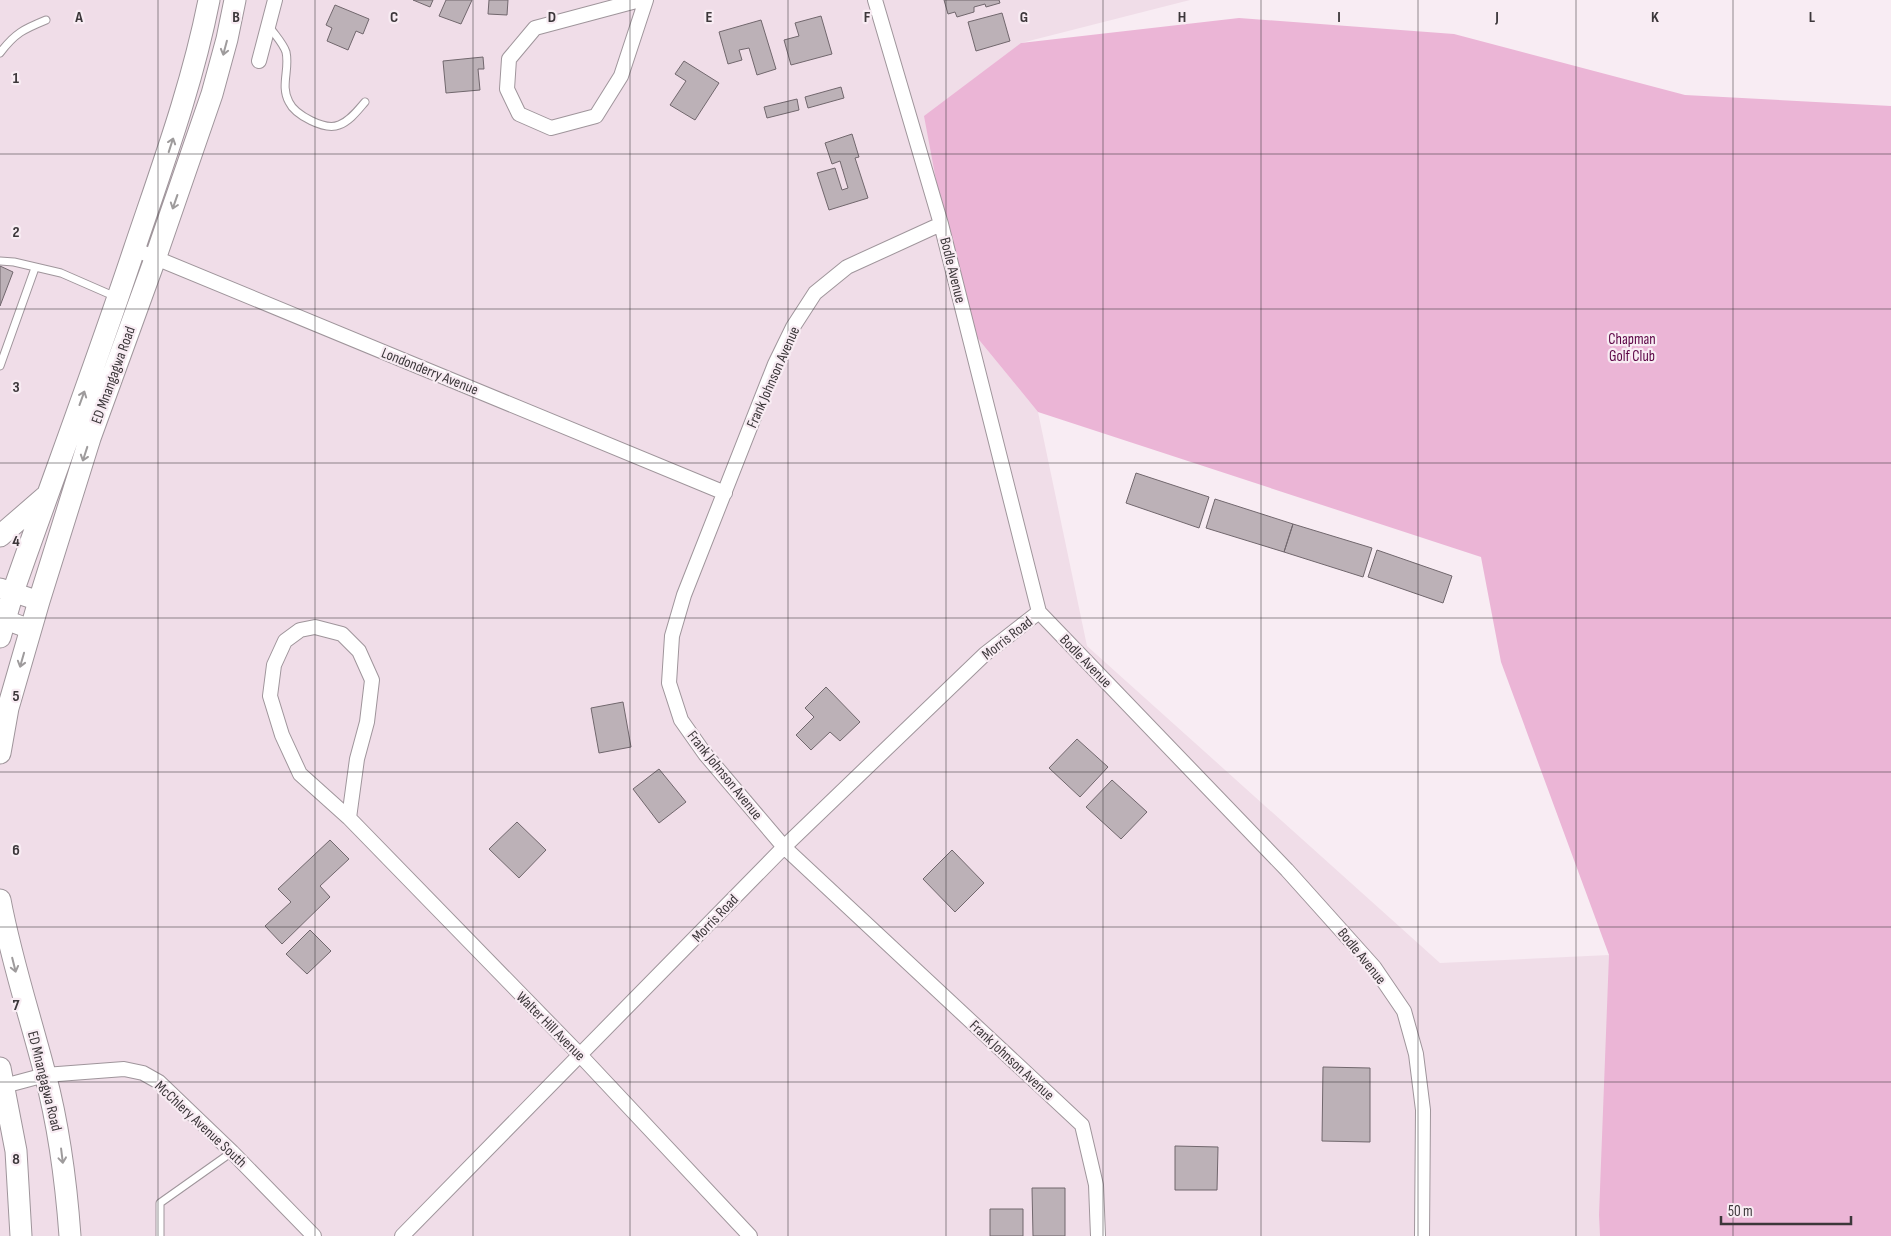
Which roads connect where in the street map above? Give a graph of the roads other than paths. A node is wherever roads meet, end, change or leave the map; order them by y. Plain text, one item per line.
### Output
1 (209, 0) edge
2 (235, 0) edge
3 (275, 0) edge
4 (640, 0) edge
5 (646, 0) edge
6 (875, 0) edge
7 (46, 20) dead end
8 (269, 26) junction
9 (0, 53) edge
10 (259, 61) dead end
11 (365, 102) dead end
12 (941, 224) junction
13 (134, 250) junction
14 (155, 259) junction
15 (0, 261) edge
16 (35, 268) junction
17 (118, 298) junction
18 (0, 366) edge
19 (725, 493) junction
20 (47, 495) junction
21 (0, 536) edge
22 (6, 590) edge
23 (39, 601) junction
24 (1039, 612) junction
25 (2, 625) edge
26 (30, 629) junction
27 (0, 753) edge
28 (349, 818) junction
29 (784, 847) junction
30 (0, 900) edge
31 (581, 1056) junction
32 (46, 1074) junction
33 (2, 1077) edge
34 (232, 1152) junction
35 (21, 1236) edge
36 (70, 1236) edge
37 (160, 1236) edge
38 (314, 1236) edge
39 (402, 1236) edge
40 (750, 1236) edge
41 (1098, 1236) edge
42 (1422, 1236) edge

13 -> 1 main road, ED Mnangagwa Road
2 -> 14 main road, ED Mnangagwa Road
3 - 8 street
4 - 5 street
6 - 12 street, Bodle Avenue
7 - 9 lane
8 - 10 street
8 - 11 lane
12 - 19 street, Frank Johnson Avenue
12 - 24 street, Bodle Avenue
13 - 14 street, Londonderry Avenue
13 - 17 main road, ED Mnangagwa Road
14 - 19 street, Londonderry Avenue
14 -> 23 main road, ED Mnangagwa Road
15 - 16 lane
16 - 17 lane
16 - 18 lane
20 -> 17 main road, ED Mnangagwa Road
19 - 29 street, Frank Johnson Avenue
20 - 21 main road
20 - 22 main road, ED Mnangagwa Road
22 - 23 main road
22 - 25 main road, ED Mnangagwa Road
23 - 26 main road, ED Mnangagwa Road
24 - 29 street, Morris Road
24 - 42 street, Bodle Avenue
25 - 26 main road
26 -> 27 main road, ED Mnangagwa Road
28 - 28 street, Walter Hill Avenue
28 - 31 street, Walter Hill Avenue
29 - 31 street, Morris Road
29 - 41 street, Frank Johnson Avenue
30 -> 32 main road, ED Mnangagwa Road
31 - 39 street, Morris Road
31 - 40 street, Walter Hill Avenue
32 - 33 street, McChlery Avenue South
32 - 34 street, McChlery Avenue South
32 -> 36 main road, ED Mnangagwa Road
33 - 35 main road
34 - 37 lane
34 - 38 street, McChlery Avenue South

